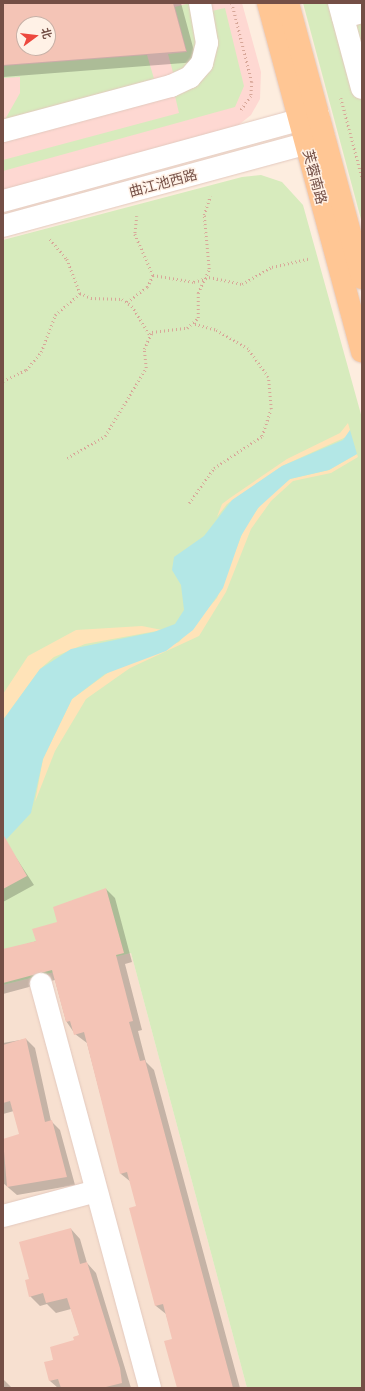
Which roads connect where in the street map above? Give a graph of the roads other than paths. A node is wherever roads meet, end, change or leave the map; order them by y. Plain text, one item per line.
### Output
1 (200, 3) edge
2 (268, 3) edge
3 (288, 3) edge
4 (348, 11) edge
5 (362, 88) edge
6 (309, 118) junction
7 (3, 131) edge
8 (315, 141) junction
9 (3, 201) edge
10 (3, 226) edge
11 (362, 278) edge
12 (362, 352) edge
13 (41, 984) dead end
14 (96, 1191) junction
15 (3, 1216) edge
16 (150, 1388) edge

1 - 7 street
2 - 6 main road, 芙蓉南路
3 - 6 main road, 芙蓉南路
4 - 5 street
6 - 8 main road, 芙蓉南路
6 - 9 street, 曲江池西路
8 - 10 street, 曲江池西路
8 - 11 main road, 芙蓉南路
8 - 12 main road, 芙蓉南路
13 - 14 street
14 - 15 street
14 - 16 street

